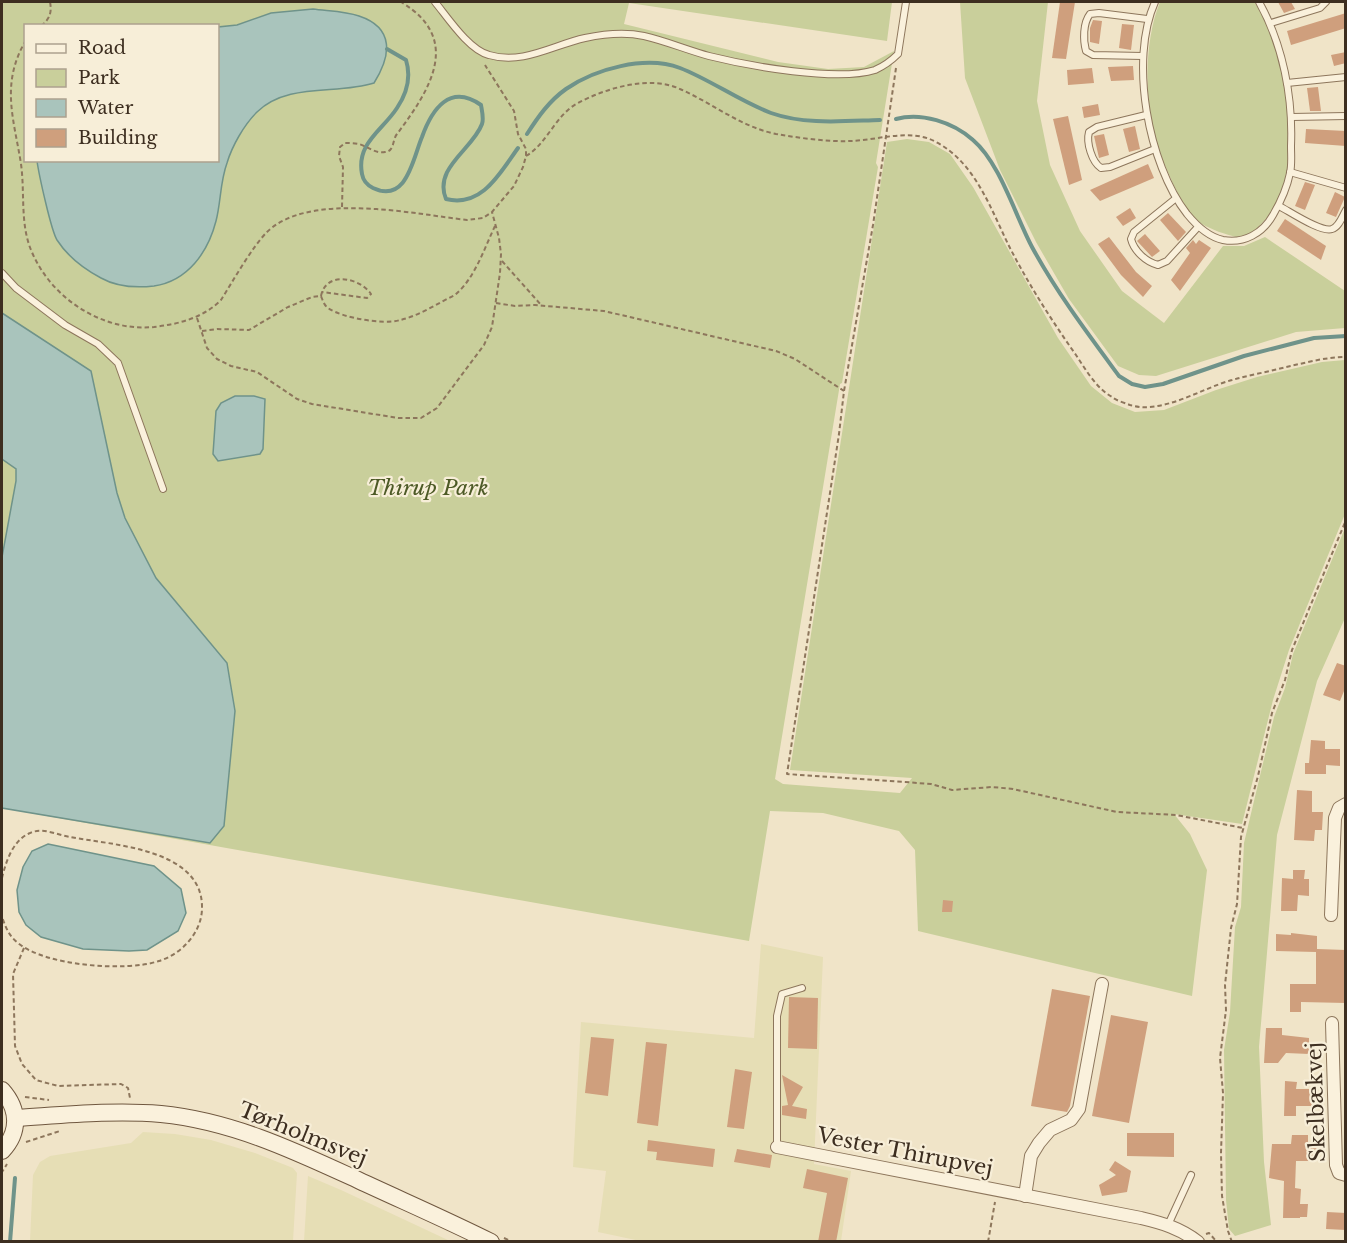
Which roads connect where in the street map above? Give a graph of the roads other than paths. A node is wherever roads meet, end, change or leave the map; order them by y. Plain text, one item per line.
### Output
1 (435, 2) edge
2 (906, 2) edge
3 (1155, 2) edge
4 (1259, 2) edge
5 (1326, 2) edge
6 (1147, 19) junction
7 (1271, 23) junction
8 (1143, 56) junction
9 (1346, 77) edge
10 (1287, 82) junction
11 (1146, 115) junction
12 (1346, 116) edge
13 (1292, 117) junction
14 (1155, 149) junction
15 (1290, 172) junction
16 (1346, 188) edge
17 (1175, 199) junction
18 (1279, 206) junction
19 (1346, 210) edge
20 (1198, 226) junction
21 (2, 273) edge
22 (163, 489) dead end
23 (1346, 804) edge
24 (1331, 915) dead end
25 (1102, 984) dead end
26 (802, 988) dead end
27 (1332, 1023) dead end
28 (2, 1090) edge
29 (16, 1118) junction
30 (777, 1147) joint
31 (8, 1154) edge
32 (1191, 1175) dead end
33 (1346, 1175) edge
34 (1025, 1196) junction
35 (1168, 1225) junction
36 (491, 1242) edge
37 (1198, 1242) edge

1 - 2 lane
3 - 6 lane
4 - 7 lane
5 - 7 lane
6 - 8 lane
6 - 8 lane
7 - 10 lane
8 - 11 lane
9 - 10 lane
10 - 13 lane
11 - 14 lane
11 - 14 lane
12 - 13 lane
13 - 15 lane
14 - 17 lane
15 - 16 lane
15 - 18 lane
17 - 20 lane
17 - 20 lane
18 - 19 lane
18 - 20 lane
21 - 22 lane
23 - 24 street
25 - 34 street
26 - 30 lane
27 - 33 street, Skelbækvej
28 - 29 street
29 - 31 street
29 - 36 street, Tørholmsvej
30 - 34 street, Vester Thirupvej
32 - 35 lane
34 - 35 street, Vester Thirupvej
35 - 37 street, Vester Thirupvej

